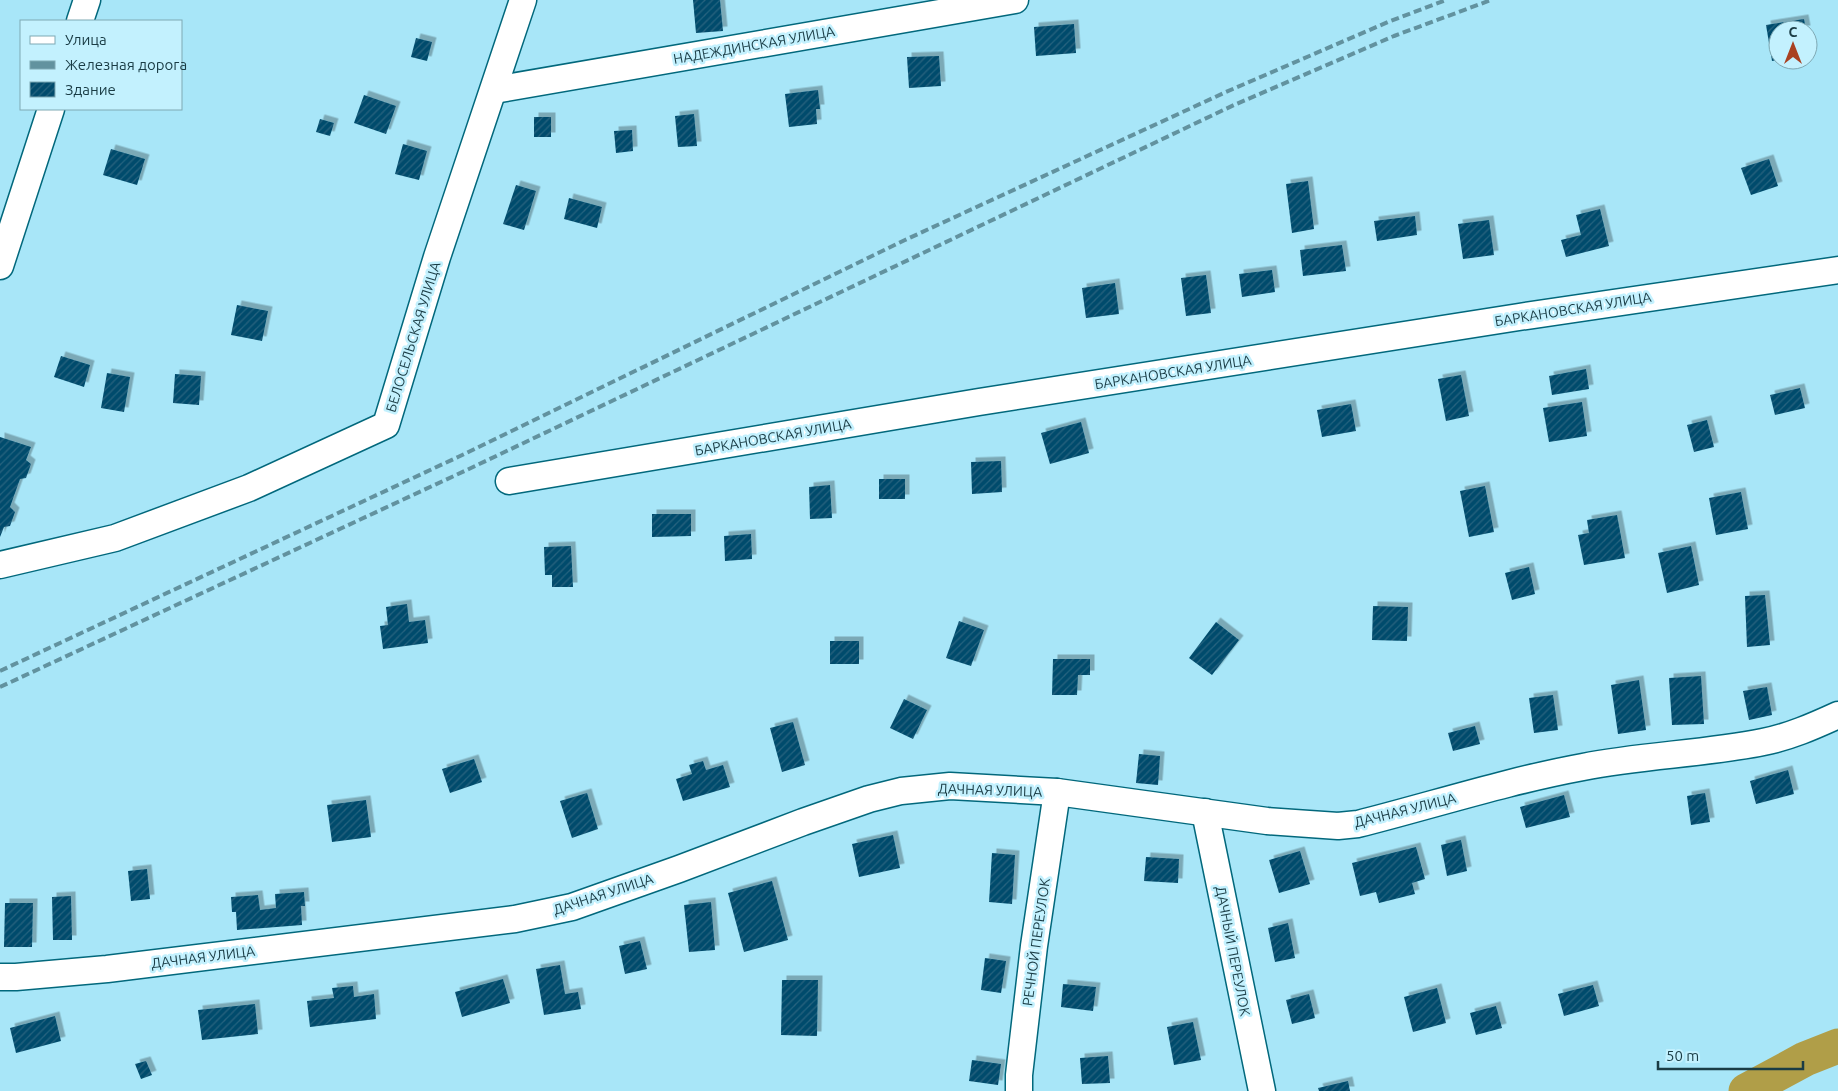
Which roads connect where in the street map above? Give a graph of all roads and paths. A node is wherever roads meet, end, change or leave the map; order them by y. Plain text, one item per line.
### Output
1 (87, 0) edge
2 (523, 0) edge
3 (1015, 0) edge
4 (80, 20) edge
5 (494, 90) junction
6 (51, 110) edge
7 (0, 266) edge
8 (1838, 270) edge
9 (509, 481) dead end
10 (0, 566) edge
11 (1838, 715) edge
12 (1057, 792) junction
13 (1205, 812) junction
14 (0, 977) edge
15 (1019, 1091) edge
16 (1262, 1091) edge

1 - 4 street
2 - 5 street, БЕЛОСЕЛЬСКАЯ УЛИЦА
3 - 5 street, НАДЕЖДИНСКАЯ УЛИЦА
5 - 10 street, БЕЛОСЕЛЬСКАЯ УЛИЦА
6 - 7 street
8 - 9 street, БАРКАНОВСКАЯ УЛИЦА
11 - 13 street, ДАЧНАЯ УЛИЦА
12 - 13 street, ДАЧНАЯ УЛИЦА
12 - 14 street, ДАЧНАЯ УЛИЦА
12 - 15 street, РЕЧНОЙ ПЕРЕУЛОК
13 - 16 street, ДАЧНЫЙ ПЕРЕУЛОК

